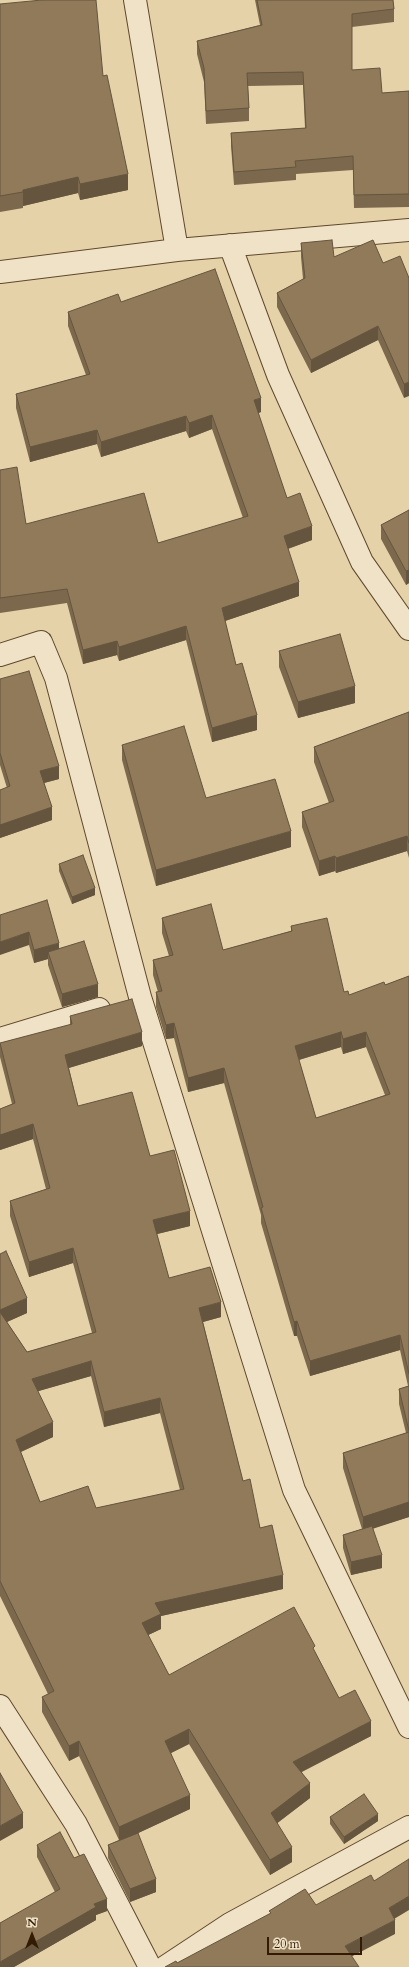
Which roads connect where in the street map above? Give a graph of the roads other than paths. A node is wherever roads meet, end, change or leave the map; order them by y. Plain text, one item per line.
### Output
1 (135, 0) edge
2 (409, 230) edge
3 (230, 245) junction
4 (176, 250) junction
5 (0, 272) edge
6 (409, 629) edge
7 (0, 655) edge
8 (140, 997) junction
9 (0, 1039) edge
10 (0, 1706) edge
11 (409, 1727) edge
12 (409, 1827) edge
13 (150, 1967) edge
14 (165, 1967) edge

1 - 4 street
2 - 3 street
3 - 4 street
3 - 6 street
4 - 5 street
7 - 8 street
8 - 9 street
8 - 11 street
10 - 13 street
12 - 14 street

